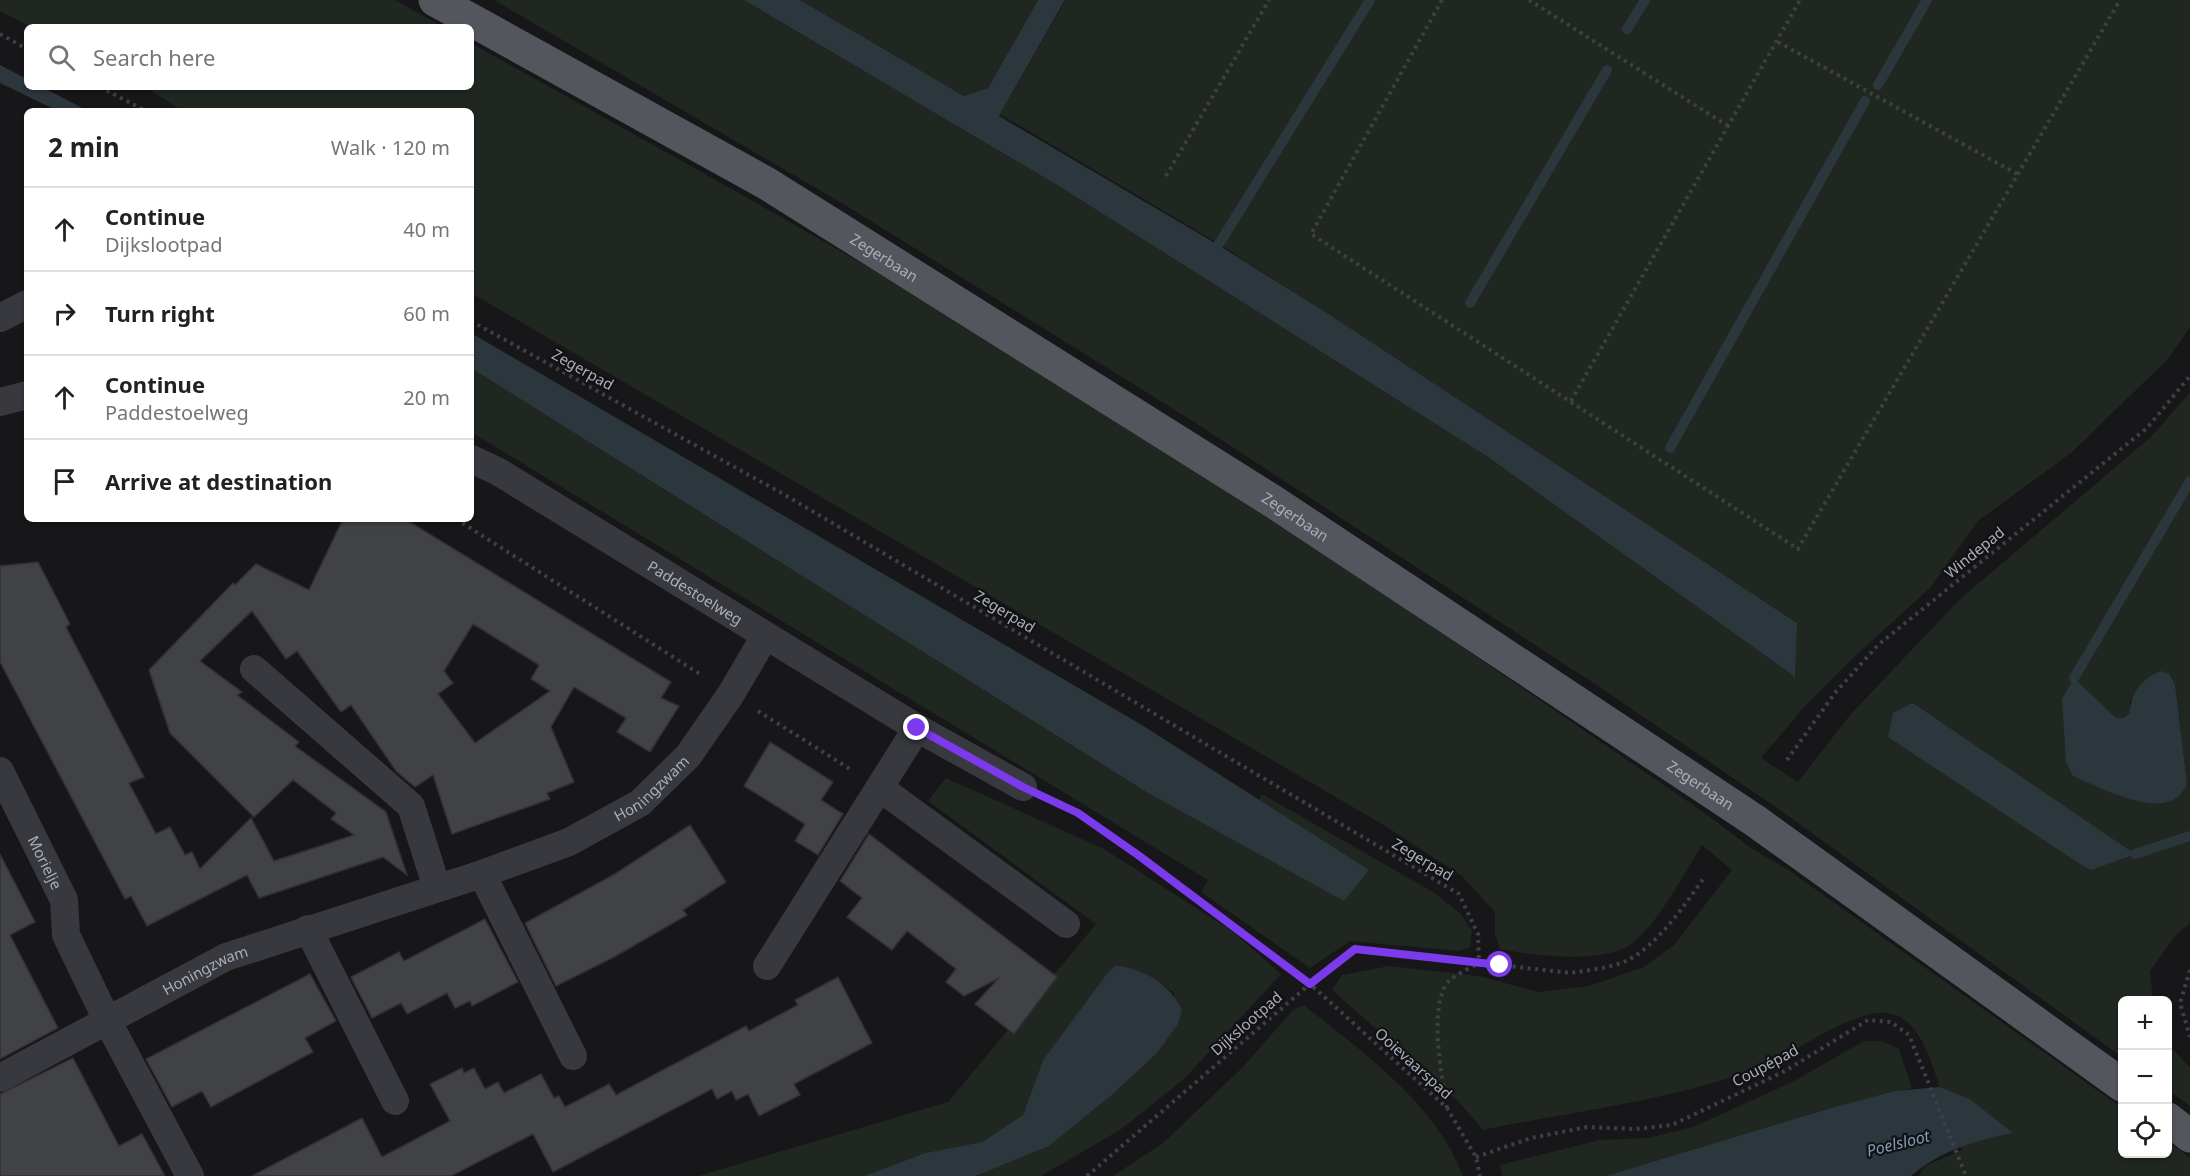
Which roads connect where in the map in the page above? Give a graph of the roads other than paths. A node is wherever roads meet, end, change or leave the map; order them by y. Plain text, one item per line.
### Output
1 (435, 0) edge
2 (24, 306) edge
3 (0, 318) edge
4 (24, 396) edge
5 (0, 402) edge
6 (474, 460) edge
7 (765, 636) junction
8 (254, 669) dead end
9 (917, 728) junction
10 (0, 771) edge
11 (1023, 787) road end
12 (879, 788) junction
13 (482, 873) junction
14 (437, 888) junction
15 (1066, 924) dead end
16 (308, 929) junction
17 (767, 966) dead end
18 (108, 1022) junction
19 (573, 1056) dead end
20 (0, 1078) edge
21 (2118, 1082) edge
22 (395, 1101) dead end
23 (2172, 1122) edge
24 (2190, 1136) edge
25 (190, 1176) edge

1 - 21 main road, Zegerbaan
2 - 3 street
4 - 5 street
6 - 7 street, Paddestoelweg
7 - 9 street, Paddestoelweg
7 - 13 street, Honingzwam
8 - 14 street
9 - 11 street, Paddestoelweg
9 - 12 street
10 - 18 street, Morielje
12 - 15 street
12 - 17 street
13 - 14 street, Honingzwam
13 - 19 street
14 - 16 street, Honingzwam
16 - 18 street, Honingzwam
16 - 22 street
18 - 20 street, Honingzwam
18 - 25 street
23 - 24 main road

